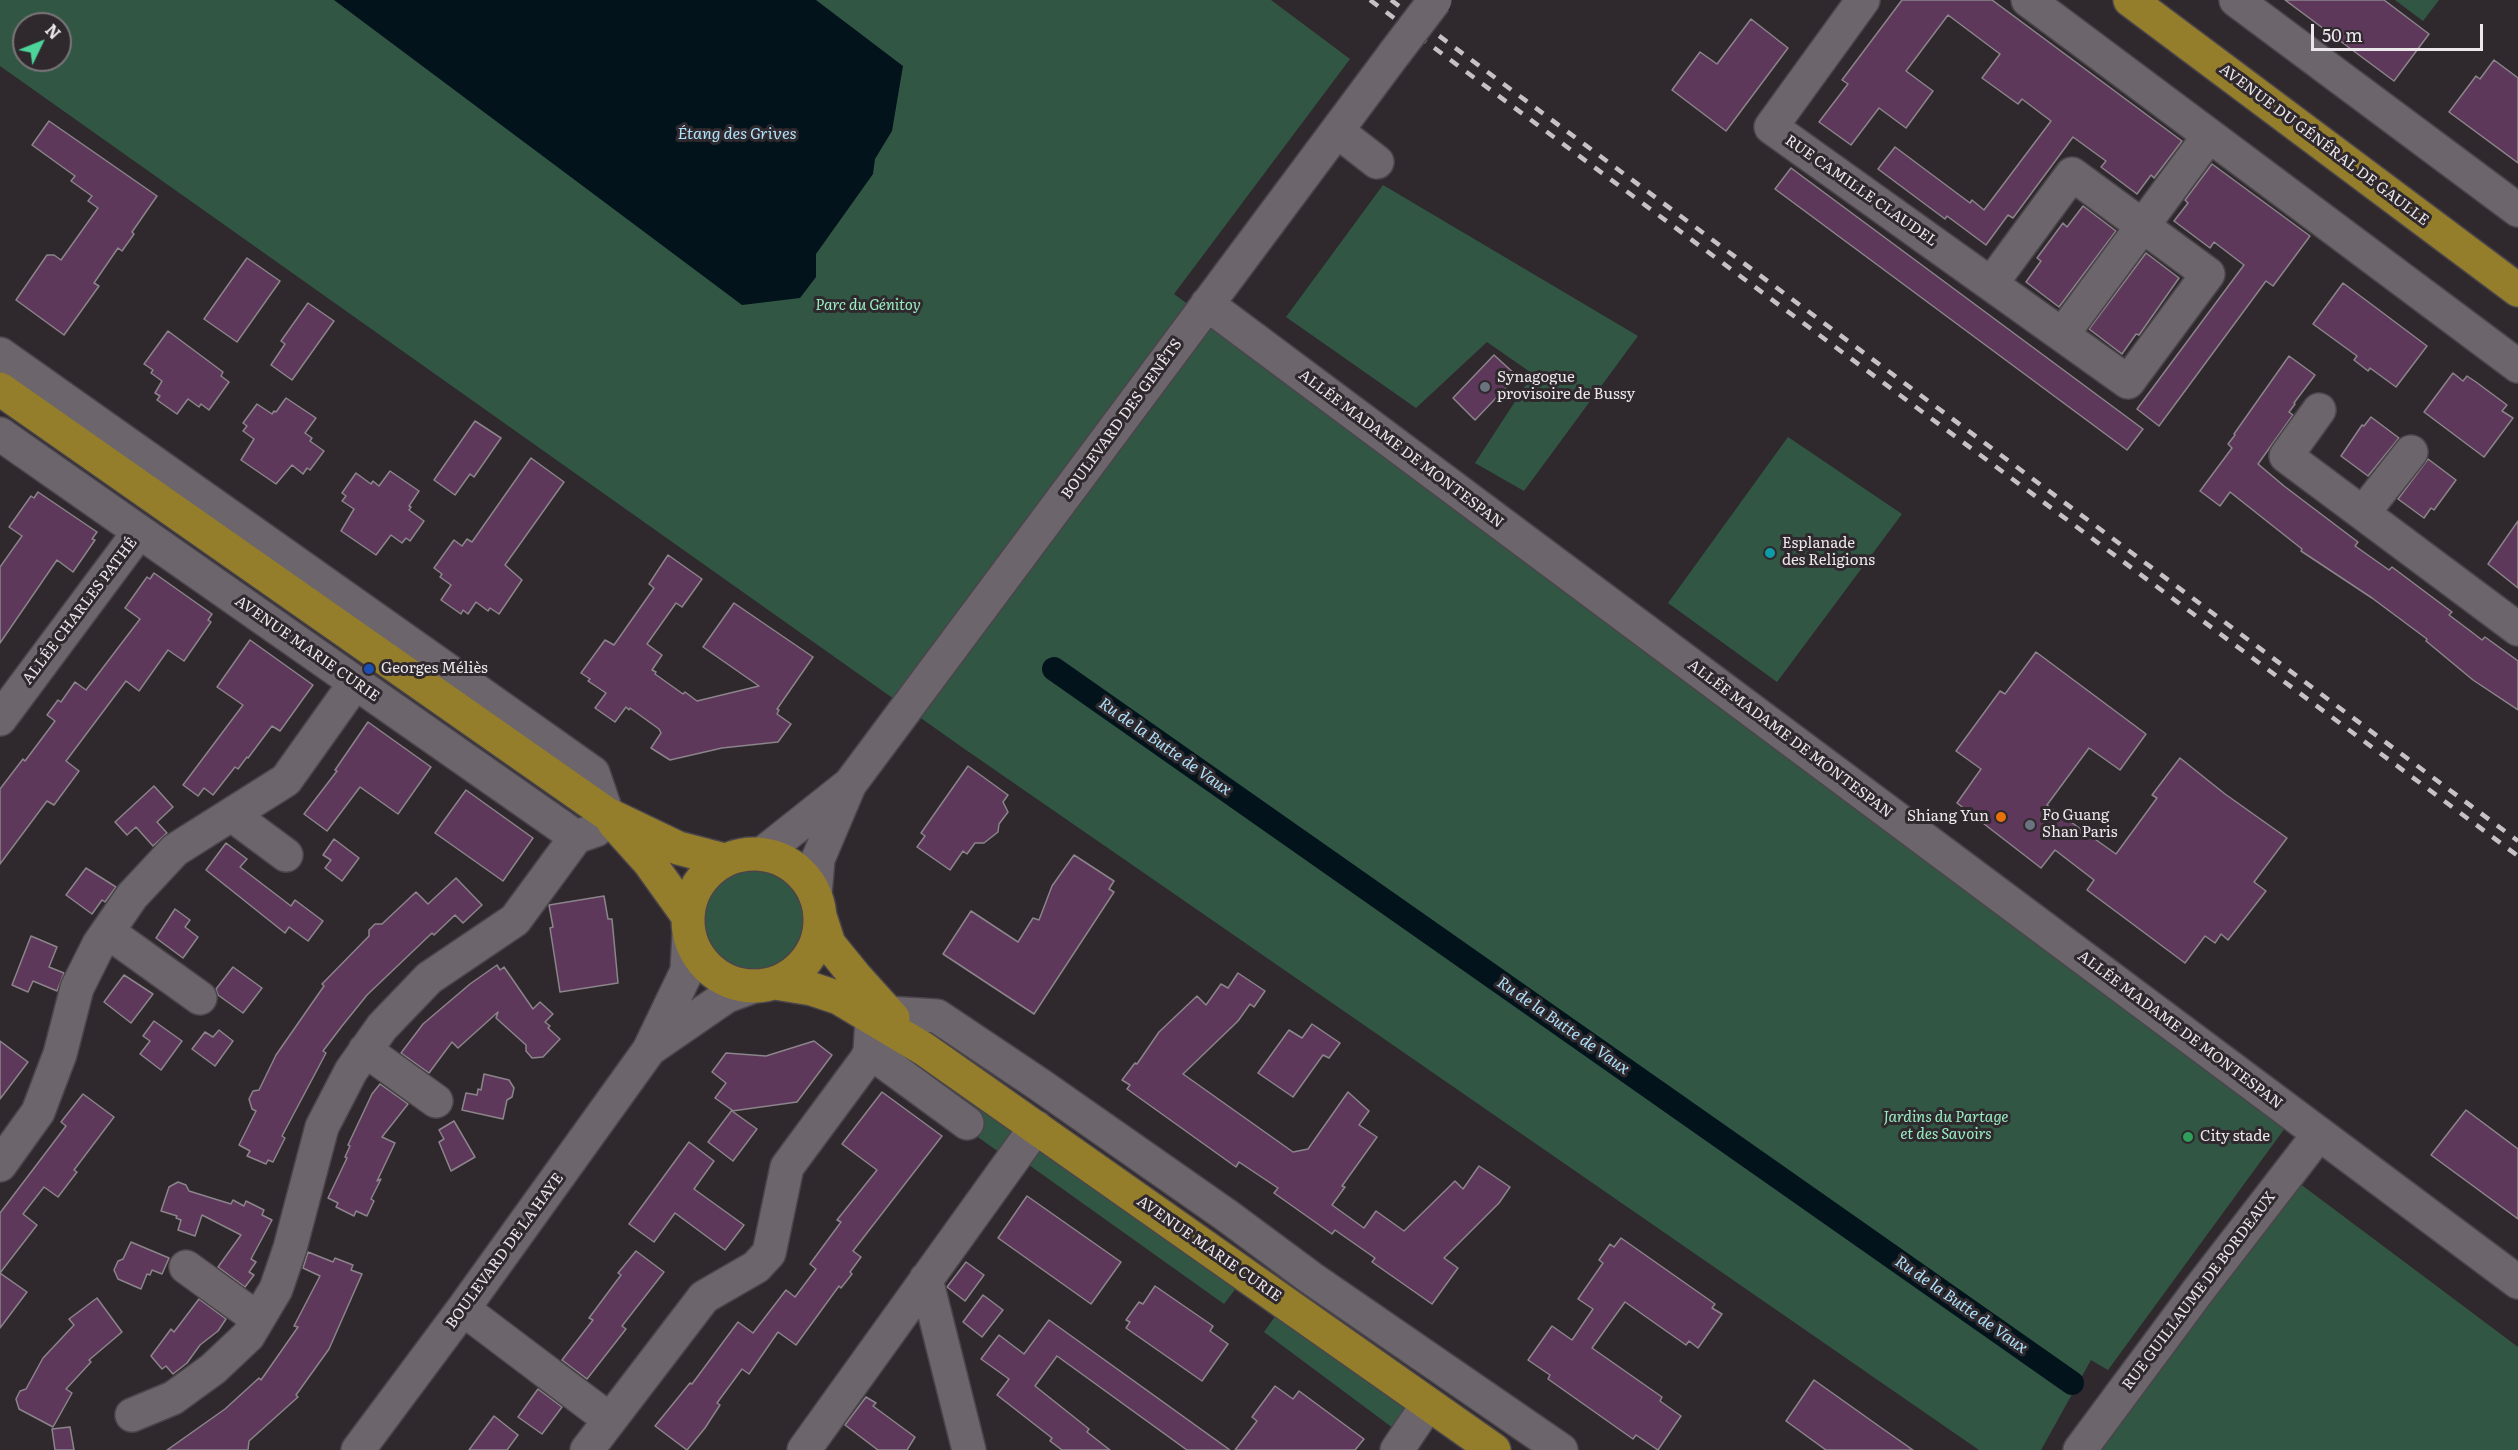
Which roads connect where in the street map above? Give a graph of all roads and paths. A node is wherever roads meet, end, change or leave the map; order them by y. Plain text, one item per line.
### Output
1 (1436, 0) edge
2 (1863, 0) edge
3 (2028, 0) edge
4 (2130, 0) edge
5 (2236, 0) edge
6 (1336, 131) junction
7 (2209, 136) junction
8 (1377, 162) dead end
9 (2518, 210) edge
10 (2142, 226) junction
11 (1991, 284) junction
12 (2518, 290) edge
13 (1207, 304) junction
14 (2062, 335) junction
15 (0, 354) edge
16 (2518, 366) edge
17 (0, 389) edge
18 (2319, 410) dead end
19 (0, 434) edge
20 (2411, 452) dead end
21 (2363, 513) junction
22 (139, 532) junction
23 (2516, 622) edge
24 (355, 683) junction
25 (0, 719) edge
26 (850, 784) junction
27 (232, 815) junction
28 (613, 822) junction
29 (576, 837) junction
30 (762, 854) junction
31 (286, 855) dead end
32 (724, 861) junction
33 (817, 906) junction
34 (688, 925) junction
35 (108, 932) junction
36 (765, 984) junction
37 (200, 998) dead end
38 (880, 1016) junction
39 (365, 1050) junction
40 (649, 1050) junction
41 (870, 1052) junction
42 (436, 1101) dead end
43 (967, 1123) dead end
44 (1036, 1127) junction
45 (2319, 1134) junction
46 (0, 1165) edge
47 (186, 1267) dead end
48 (926, 1280) junction
49 (2518, 1282) edge
50 (463, 1309) junction
51 (258, 1319) junction
52 (1428, 1404) junction
53 (132, 1415) dead end
54 (610, 1420) junction
55 (811, 1447) edge
56 (358, 1450) edge
57 (587, 1450) edge
58 (969, 1450) edge
59 (1397, 1450) edge
60 (1494, 1450) edge
61 (1561, 1450) edge
62 (2080, 1450) edge

1 - 6 street, BOULEVARD DES GENÊTS, bridge
2 - 11 street, RUE CAMILLE CLAUDEL
3 - 7 street
4 - 12 main road, AVENUE DU GÉNÉRAL DE GAULLE
5 - 9 street
6 - 8 street
6 - 13 street, BOULEVARD DES GENÊTS
7 - 10 street
7 - 16 street
10 - 11 street, RUE CAMILLE CLAUDEL
10 - 14 street
10 - 14 street, RUE CAMILLE CLAUDEL
11 - 14 street, RUE CAMILLE CLAUDEL
13 - 26 street, BOULEVARD DES GENÊTS
13 - 45 street, ALLÉE MADAME DE MONTESPAN
15 - 28 street
17 - 28 main road
18 - 21 street
19 - 22 street, AVENUE MARIE CURIE
20 - 21 street
21 - 23 street
22 - 24 street, AVENUE MARIE CURIE
22 - 25 street, ALLÉE CHARLES PATHÉ
24 - 27 street
24 - 29 street, AVENUE MARIE CURIE
26 - 30 street, BOULEVARD DES GENÊTS
26 - 33 street, BOULEVARD DES GENÊTS
27 - 31 street
27 - 35 street
28 - 29 street
28 - 32 main road
28 - 34 main road
29 - 39 street
30 - 32 main road
30 - 33 main road
32 - 34 main road
33 - 36 main road
33 - 38 main road, AVENUE MARIE CURIE
34 - 36 main road
34 - 40 street, BOULEVARD DE LA HAYE
35 - 37 street
35 - 46 street
36 - 38 main road, AVENUE MARIE CURIE
36 - 40 street, BOULEVARD DE LA HAYE
38 - 41 street
38 - 44 main road, AVENUE MARIE CURIE
38 - 61 street
39 - 42 street
39 - 51 street
40 - 50 street, BOULEVARD DE LA HAYE
41 - 43 street
41 - 54 street
44 - 48 street
44 - 52 main road, AVENUE MARIE CURIE
45 - 49 street, ALLÉE MADAME DE MONTESPAN
45 - 62 street, RUE GUILLAUME DE BORDEAUX
47 - 51 street
48 - 55 street
48 - 58 street
50 - 54 street
50 - 56 street, BOULEVARD DE LA HAYE
51 - 53 street
52 - 59 street
52 - 60 main road, AVENUE MARIE CURIE
54 - 57 street

